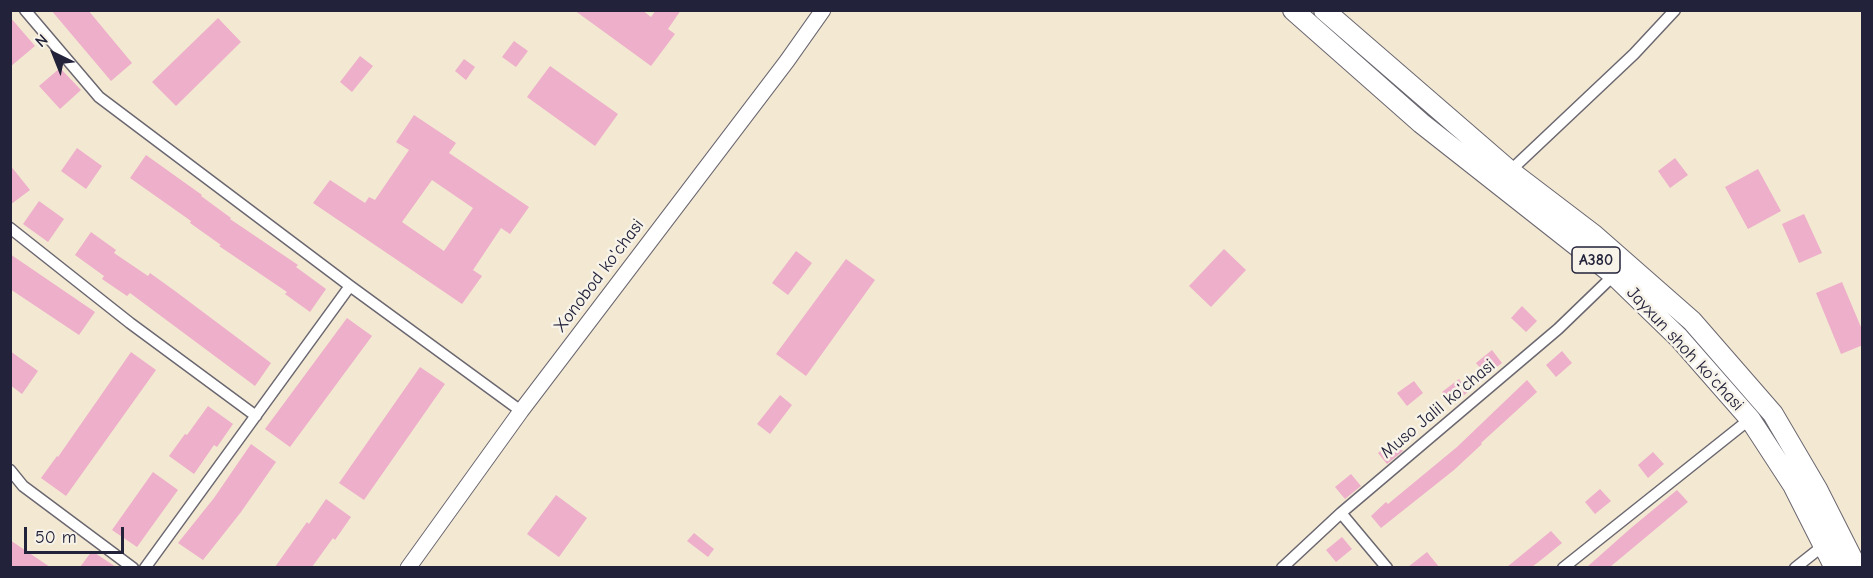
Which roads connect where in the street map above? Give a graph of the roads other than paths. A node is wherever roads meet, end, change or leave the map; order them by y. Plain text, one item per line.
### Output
1 (25, 10) edge
2 (823, 10) edge
3 (1293, 10) edge
4 (1324, 10) edge
5 (1676, 10) edge
6 (1510, 171) junction
7 (10, 228) edge
8 (1614, 275) junction
9 (350, 286) junction
10 (521, 411) junction
11 (255, 416) junction
12 (1750, 418) junction
13 (10, 470) edge
14 (1341, 513) junction
15 (1824, 545) junction
16 (133, 567) edge
17 (145, 567) edge
18 (408, 567) edge
19 (1282, 567) edge
20 (1387, 567) edge
21 (1563, 567) edge
22 (1795, 567) edge
23 (1835, 567) edge
24 (1857, 567) edge

1 - 9 street
2 - 10 main road, Xonobod ko'chasi
3 - 8 highway, Jayxun shoh ko'chasi / A380
4 - 6 highway, Jayxun shoh ko'chasi / A380
5 - 6 street
6 - 24 highway, Jayxun shoh ko'chasi / A380
7 - 11 street
8 - 12 highway, Jayxun shoh ko'chasi / A380
8 - 14 street, Muso Jalil ko'chasi
9 - 10 street
9 - 11 street
10 - 18 main road, Xonobod ko'chasi
11 - 17 street
12 - 15 highway, Jayxun shoh ko'chasi / A380
12 - 21 street
13 - 16 street
14 - 19 street, Muso Jalil ko'chasi
14 - 20 street
15 - 22 street
15 - 23 highway, Jayxun shoh ko'chasi / A380

